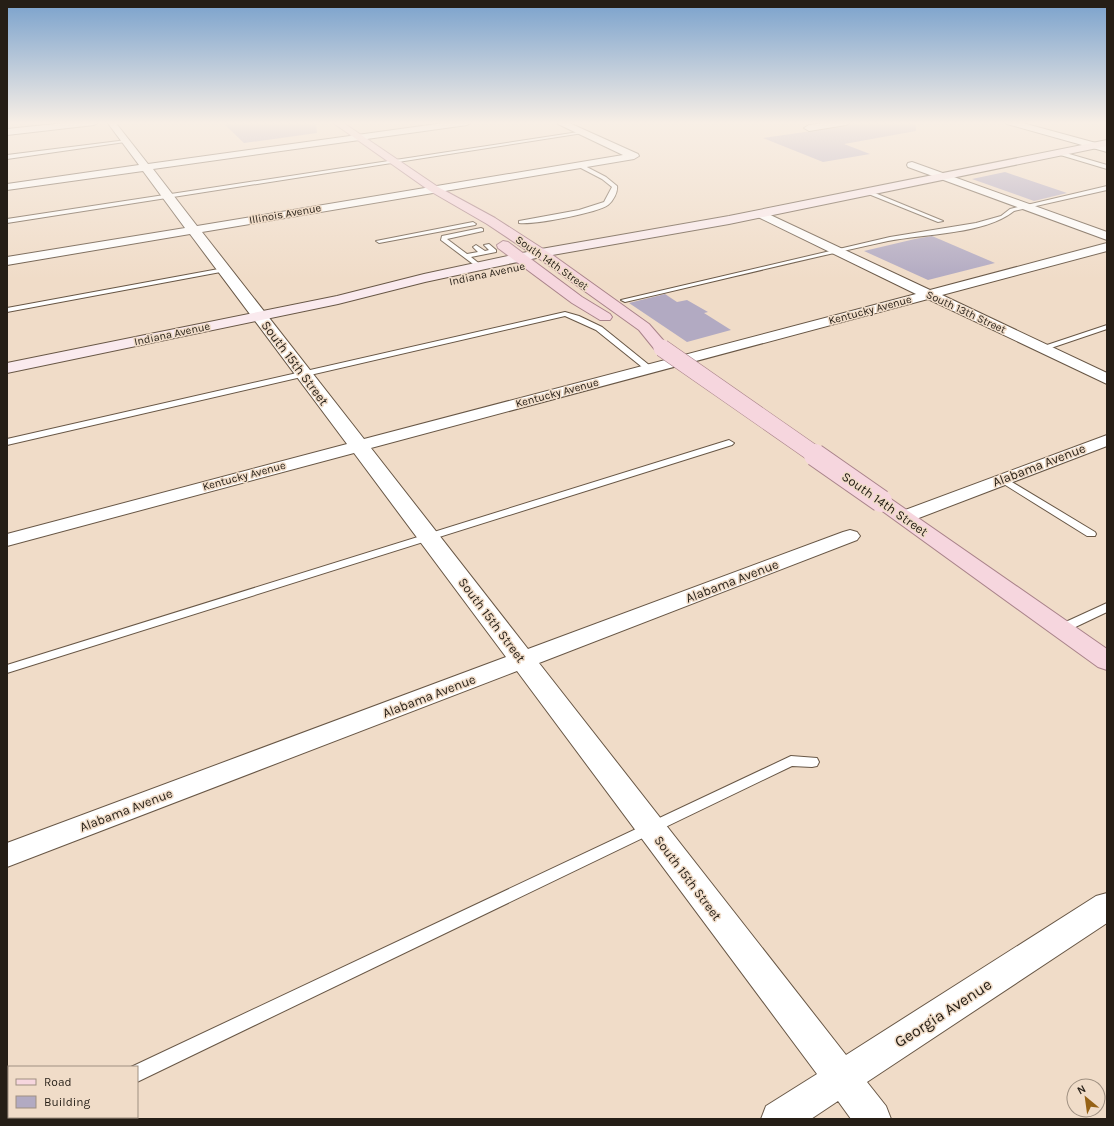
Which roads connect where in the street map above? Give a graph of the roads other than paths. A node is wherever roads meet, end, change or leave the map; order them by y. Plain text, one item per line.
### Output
1 (93, 175) edge
2 (151, 175) edge
3 (306, 175) edge
4 (413, 175) edge
5 (521, 175) edge
6 (597, 175) edge
7 (937, 175) edge
8 (955, 175) edge
9 (943, 177) junction
10 (7, 187) edge
11 (1107, 188) edge
12 (434, 189) junction
13 (868, 192) junction
14 (167, 196) junction
15 (1024, 206) junction
16 (760, 214) junction
17 (7, 221) edge
18 (940, 221) dead end
19 (521, 222) dead end
20 (193, 230) junction
21 (475, 231) junction
22 (458, 234) junction
23 (1107, 236) edge
24 (466, 240) dead end
25 (379, 241) dead end
26 (487, 245) dead end
27 (476, 247) dead end
28 (1107, 247) edge
29 (837, 251) junction
30 (484, 253) junction
31 (465, 256) junction
32 (546, 257) junction
33 (7, 261) edge
34 (525, 262) junction
35 (479, 266) junction
36 (224, 270) junction
37 (928, 294) junction
38 (338, 300) junction
39 (625, 300) dead end
40 (7, 310) edge
41 (259, 316) junction
42 (1107, 327) edge
43 (662, 348) junction
44 (1042, 348) junction
45 (7, 368) edge
46 (650, 369) junction
47 (304, 375) junction
48 (1107, 379) edge
49 (1107, 440) edge
50 (7, 442) edge
51 (730, 443) dead end
52 (358, 446) junction
53 (1002, 479) junction
54 (904, 516) junction
55 (1091, 534) dead end
56 (850, 536) dead end
57 (428, 538) junction
58 (7, 540) edge
59 (1107, 607) edge
60 (1063, 628) junction
61 (522, 660) junction
62 (1107, 661) edge
63 (7, 669) edge
64 (812, 762) dead end
65 (650, 827) junction
66 (7, 855) edge
67 (1107, 906) edge
68 (138, 1073) edge
69 (841, 1078) junction
70 (779, 1119) edge
71 (873, 1119) edge

1 - 10 street
2 - 14 street, South 15th Street
3 - 14 lane
4 - 12 main road, South 14th Street
5 - 12 street, Illinois Avenue
6 - 19 lane
7 - 9 street
8 - 9 main road, Indiana Avenue
9 - 13 main road, Indiana Avenue
9 - 15 street
11 - 15 lane
12 - 20 street, Illinois Avenue
12 - 21 main road, South 14th Street
12 - 32 main road, South 14th Street
13 - 16 main road, Indiana Avenue
13 - 18 lane
14 - 17 lane
14 - 20 street, South 15th Street
15 - 23 street
15 - 29 lane
16 - 29 street, South 13th Street
16 - 32 main road, Indiana Avenue
20 - 33 street, Illinois Avenue
20 - 36 street, South 15th Street
21 - 22 lane
21 - 25 lane
21 - 34 main road, South 14th Street
22 - 24 lane
22 - 31 lane
26 - 30 lane
27 - 30 lane
28 - 37 street, Kentucky Avenue
29 - 37 street, South 13th Street
29 - 39 lane
30 - 31 lane
31 - 35 lane
32 - 34 main road, Indiana Avenue
32 - 43 main road, South 14th Street
34 - 35 main road, Indiana Avenue
34 - 38 main road, Indiana Avenue
34 - 43 main road, South 14th Street
35 - 38 main road, Indiana Avenue
36 - 40 lane
36 - 41 street, South 15th Street
37 - 44 street, South 13th Street
37 - 46 street, Kentucky Avenue
38 - 41 main road, Indiana Avenue
41 - 45 main road, Indiana Avenue
41 - 47 street, South 15th Street
42 - 44 lane
43 - 54 main road, South 14th Street, bridge
44 - 48 street, South 13th Street
46 - 47 lane
46 - 52 street, Kentucky Avenue
47 - 50 lane
47 - 52 street, South 15th Street
49 - 53 street, Alabama Avenue
51 - 57 lane
52 - 57 street, South 15th Street
52 - 58 street, Kentucky Avenue
53 - 54 street, Alabama Avenue
53 - 55 lane
54 - 60 main road, South 14th Street
56 - 61 street, Alabama Avenue
57 - 61 street, South 15th Street
57 - 63 lane
59 - 60 lane
60 - 62 main road, South 14th Street
61 - 65 street, South 15th Street
61 - 66 street, Alabama Avenue
64 - 65 lane
65 - 68 lane
65 - 69 street, South 15th Street
67 - 69 street, Georgia Avenue
69 - 70 street, Georgia Avenue
69 - 71 street, South 15th Street

